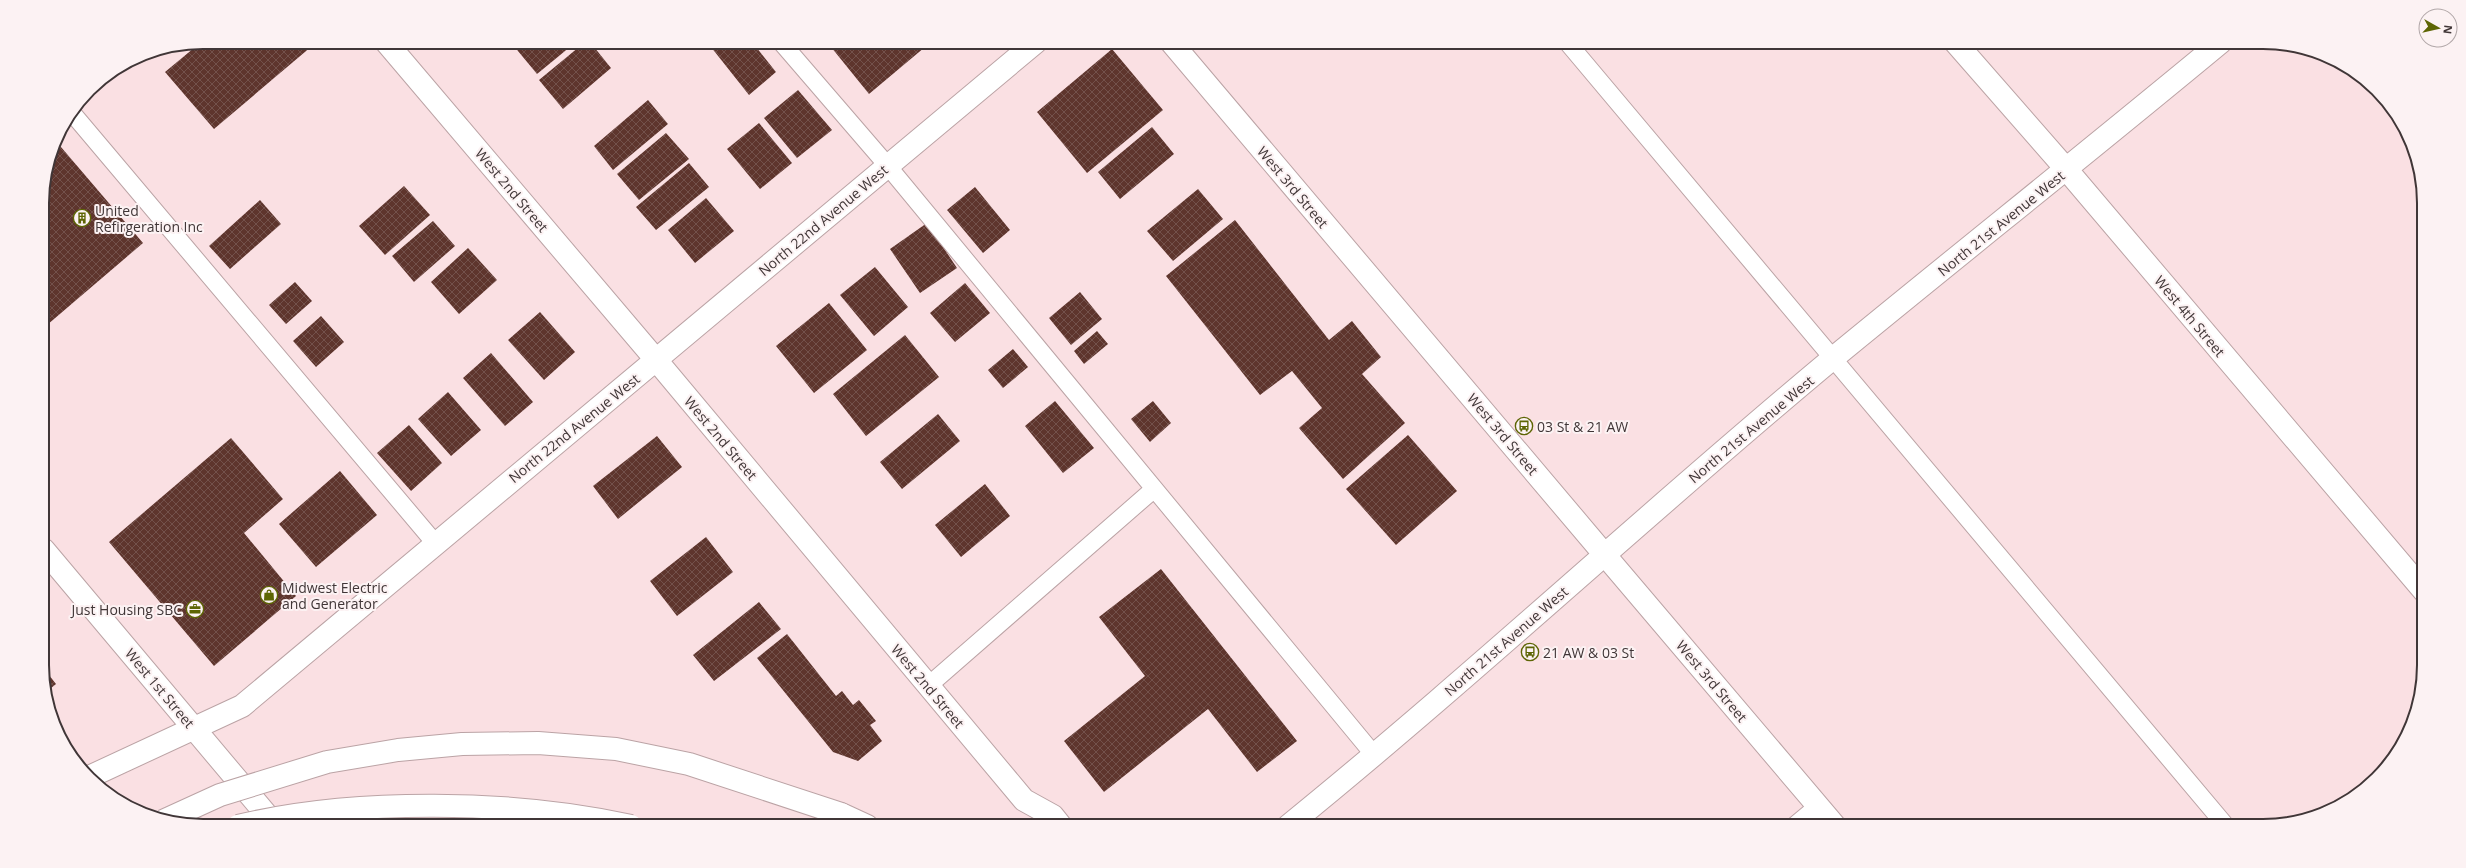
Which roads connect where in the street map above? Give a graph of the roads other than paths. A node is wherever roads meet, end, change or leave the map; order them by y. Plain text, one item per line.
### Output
1 (392, 49) edge
2 (787, 49) edge
3 (1027, 49) edge
4 (1177, 49) edge
5 (1573, 49) edge
6 (1961, 49) edge
7 (2213, 49) edge
8 (75, 117) edge
9 (886, 165) junction
10 (2067, 170) junction
11 (1832, 360) junction
12 (657, 361) junction
13 (1154, 489) junction
14 (435, 542) junction
15 (1604, 554) junction
16 (49, 556) edge
17 (2417, 583) edge
18 (928, 686) junction
19 (194, 728) junction
20 (1375, 756) junction
21 (94, 774) edge
22 (1818, 806) junction
23 (174, 816) edge
24 (270, 819) edge
25 (279, 819) edge
26 (590, 819) edge
27 (852, 819) edge
28 (1054, 819) edge
29 (1297, 819) edge
30 (1802, 819) edge
31 (1829, 819) edge
32 (2220, 819) edge

1 - 12 main road, West 2nd Street
2 - 9 lane
3 - 9 main road, North 22nd Avenue West
4 - 15 main road, West 3rd Street
5 - 11 lane
6 - 10 main road, West 4th Street
7 - 10 main road, North 21st Avenue West
8 - 14 lane
9 - 12 main road, North 22nd Avenue West
9 - 13 lane
10 - 11 main road, North 21st Avenue West
10 - 17 main road, West 4th Street
11 - 15 main road, North 21st Avenue West
11 - 32 lane
12 - 14 main road, North 22nd Avenue West
12 - 18 main road, West 2nd Street
13 - 18 lane
13 - 20 lane
14 - 19 main road, North 22nd Avenue West
15 - 20 main road, North 21st Avenue West
15 - 22 main road, West 3rd Street
16 - 19 main road, West 1st Street
18 - 28 main road, West 2nd Street
19 - 21 main road, North 22nd Avenue West
19 - 24 main road, West 1st Street
20 - 29 main road, North 21st Avenue West
22 - 30 lane
22 - 31 main road, West 3rd Street
23 - 27 main road, bridge
25 - 26 main road, bridge

